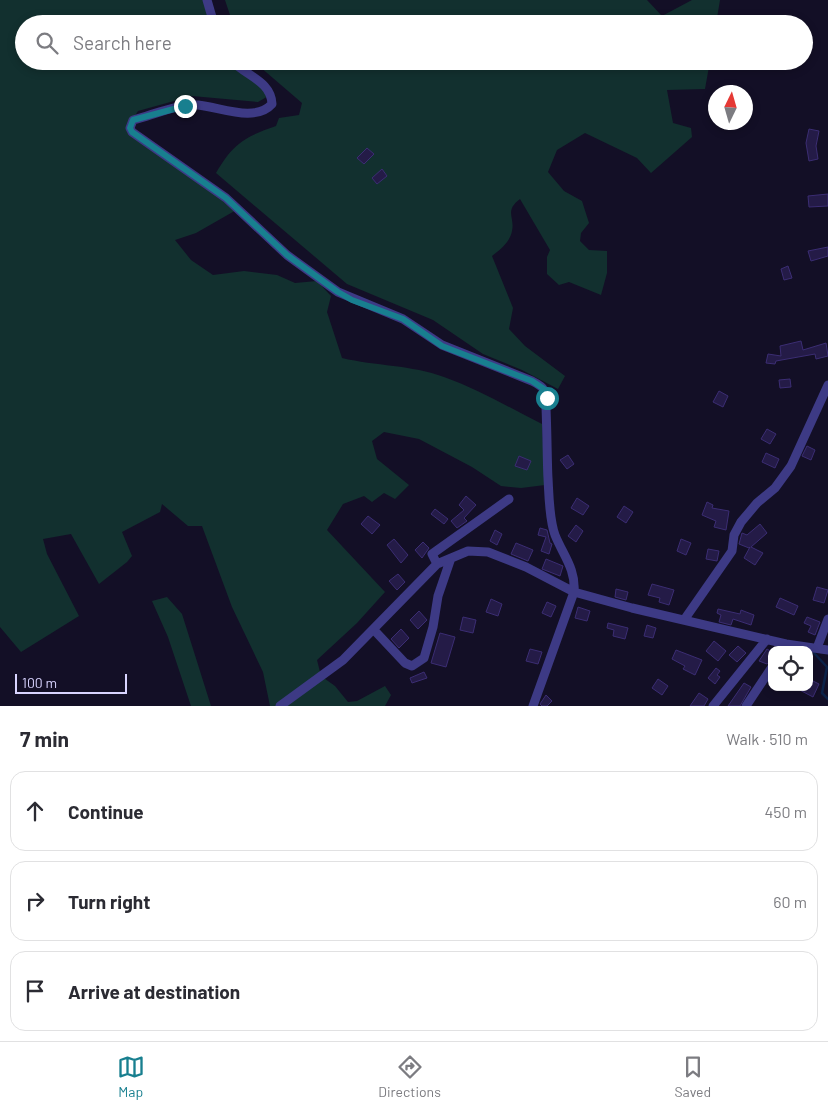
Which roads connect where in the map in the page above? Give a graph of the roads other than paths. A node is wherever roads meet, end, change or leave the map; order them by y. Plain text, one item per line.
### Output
1 (207, 0) edge
2 (211, 15) edge
3 (244, 70) edge
4 (828, 385) edge
5 (509, 499) dead end
6 (450, 558) junction
7 (437, 564) junction
8 (574, 592) junction
9 (828, 619) edge
10 (684, 620) junction
11 (374, 630) junction
12 (767, 639) junction
13 (782, 646) edge
14 (813, 648) edge
15 (817, 648) junction
16 (828, 650) edge
17 (768, 673) edge
18 (280, 706) edge
19 (534, 706) edge
20 (713, 706) edge
21 (746, 706) edge

1 - 2 street
3 - 8 street
4 - 10 street
5 - 7 street
6 - 7 street
6 - 8 street
6 - 11 street
7 - 11 street
8 - 10 street
8 - 19 street
9 - 15 street
10 - 12 street
11 - 18 street
12 - 13 street
12 - 20 street
14 - 15 street
15 - 16 street
17 - 21 street

